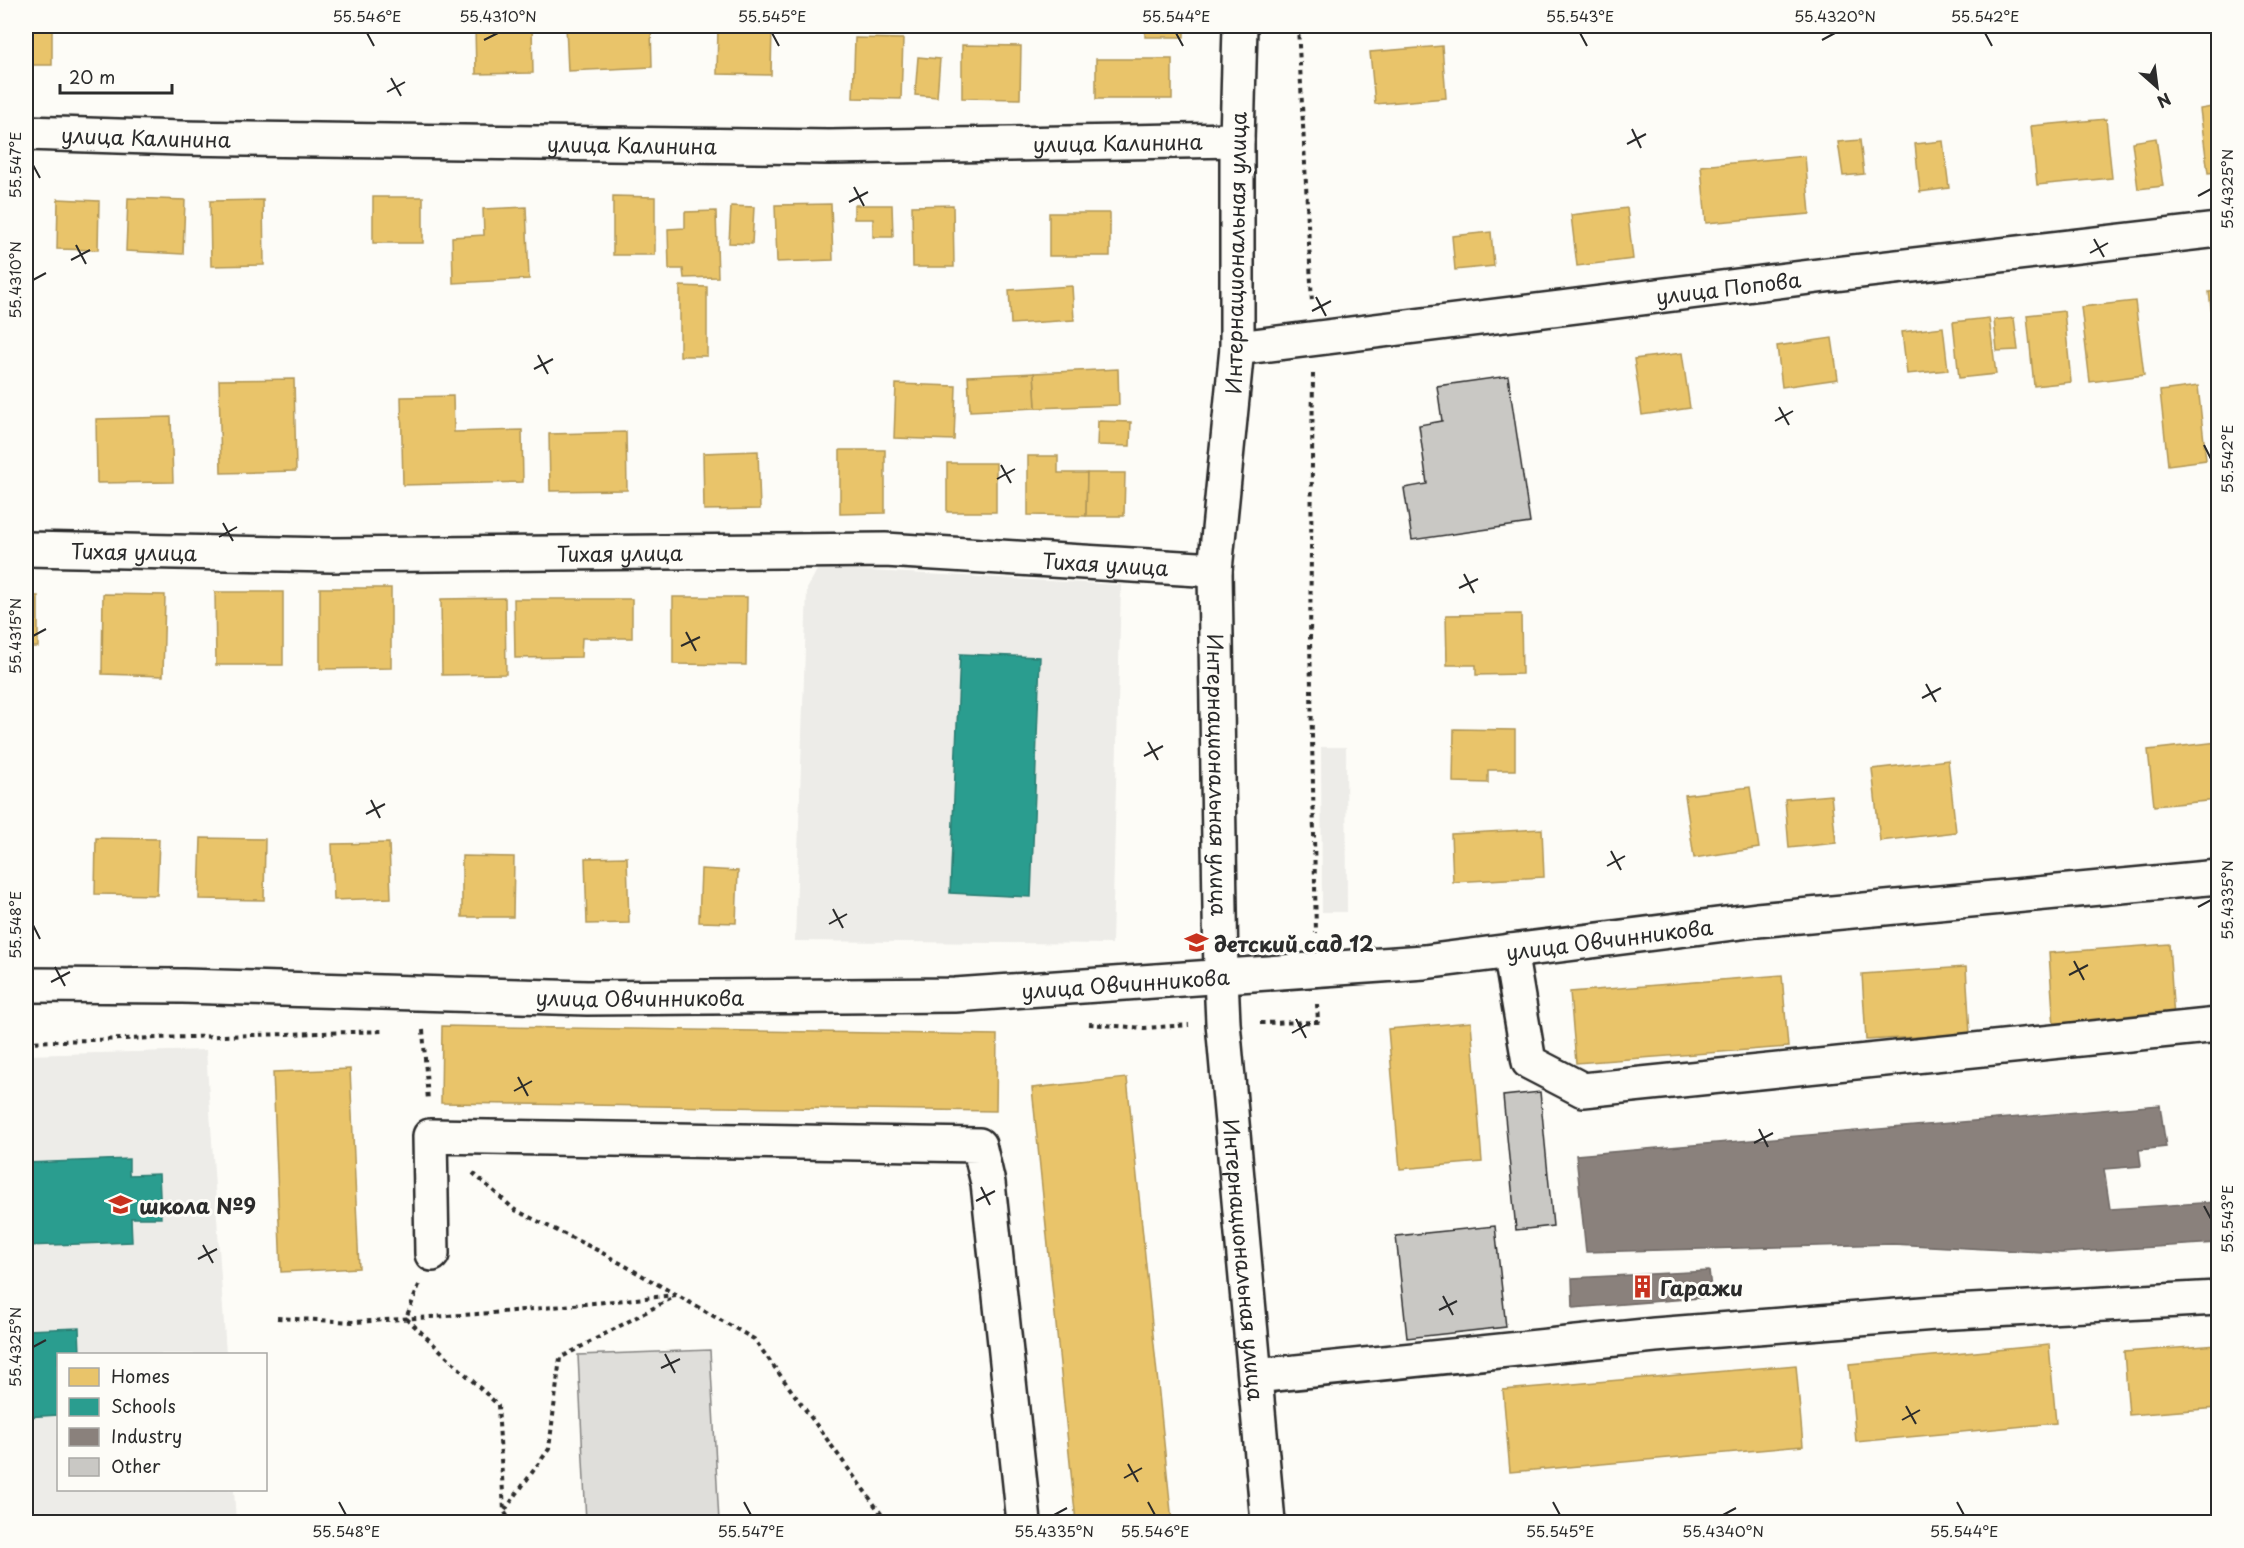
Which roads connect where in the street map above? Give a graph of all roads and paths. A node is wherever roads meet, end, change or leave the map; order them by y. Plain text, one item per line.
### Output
1 (1240, 26) edge
2 (1298, 26) edge
3 (26, 133) edge
4 (1238, 140) junction
5 (2218, 230) edge
6 (1313, 338) junction
7 (1237, 348) junction
8 (26, 549) edge
9 (1215, 570) junction
10 (2218, 877) edge
11 (1510, 951) junction
12 (1317, 970) junction
13 (1221, 977) junction
14 (26, 985) edge
15 (425, 1020) dead end
16 (1223, 1023) junction
17 (1085, 1024) dead end
18 (2218, 1025) edge
19 (411, 1030) dead end
20 (423, 1030) junction
21 (388, 1031) dead end
22 (26, 1042) edge
23 (430, 1136) junction
24 (472, 1173) dead end
25 (432, 1254) dead end
26 (677, 1295) junction
27 (2218, 1298) edge
28 (277, 1318) dead end
29 (406, 1318) junction
30 (1256, 1376) junction
31 (504, 1511) junction
32 (511, 1522) edge
33 (887, 1522) edge
34 (1024, 1522) edge
35 (1268, 1522) edge

1 - 4 street, Интернациональная улица
2 - 6 path
3 - 4 street, улица Калинина
4 - 7 street, Интернациональная улица
5 - 6 street, улица Попова
6 - 7 street, улица Попова
6 - 12 path
7 - 9 street, Интернациональная улица
8 - 9 street, Тихая улица
9 - 13 street, Интернациональная улица
10 - 11 street, улица Овчинникова
11 - 12 street, улица Овчинникова
11 - 18 street
12 - 13 street, улица Овчинникова
12 - 16 path
13 - 14 street, улица Овчинникова
13 - 16 street, Интернациональная улица
15 - 20 path
16 - 17 path
16 - 30 street, Интернациональная улица
19 - 20 path
20 - 23 path
21 - 22 path
23 - 25 street
23 - 34 street
24 - 26 path
26 - 29 path
26 - 31 path
26 - 33 path
27 - 30 street
28 - 29 path
29 - 31 path
30 - 35 street, Интернациональная улица
31 - 32 path

